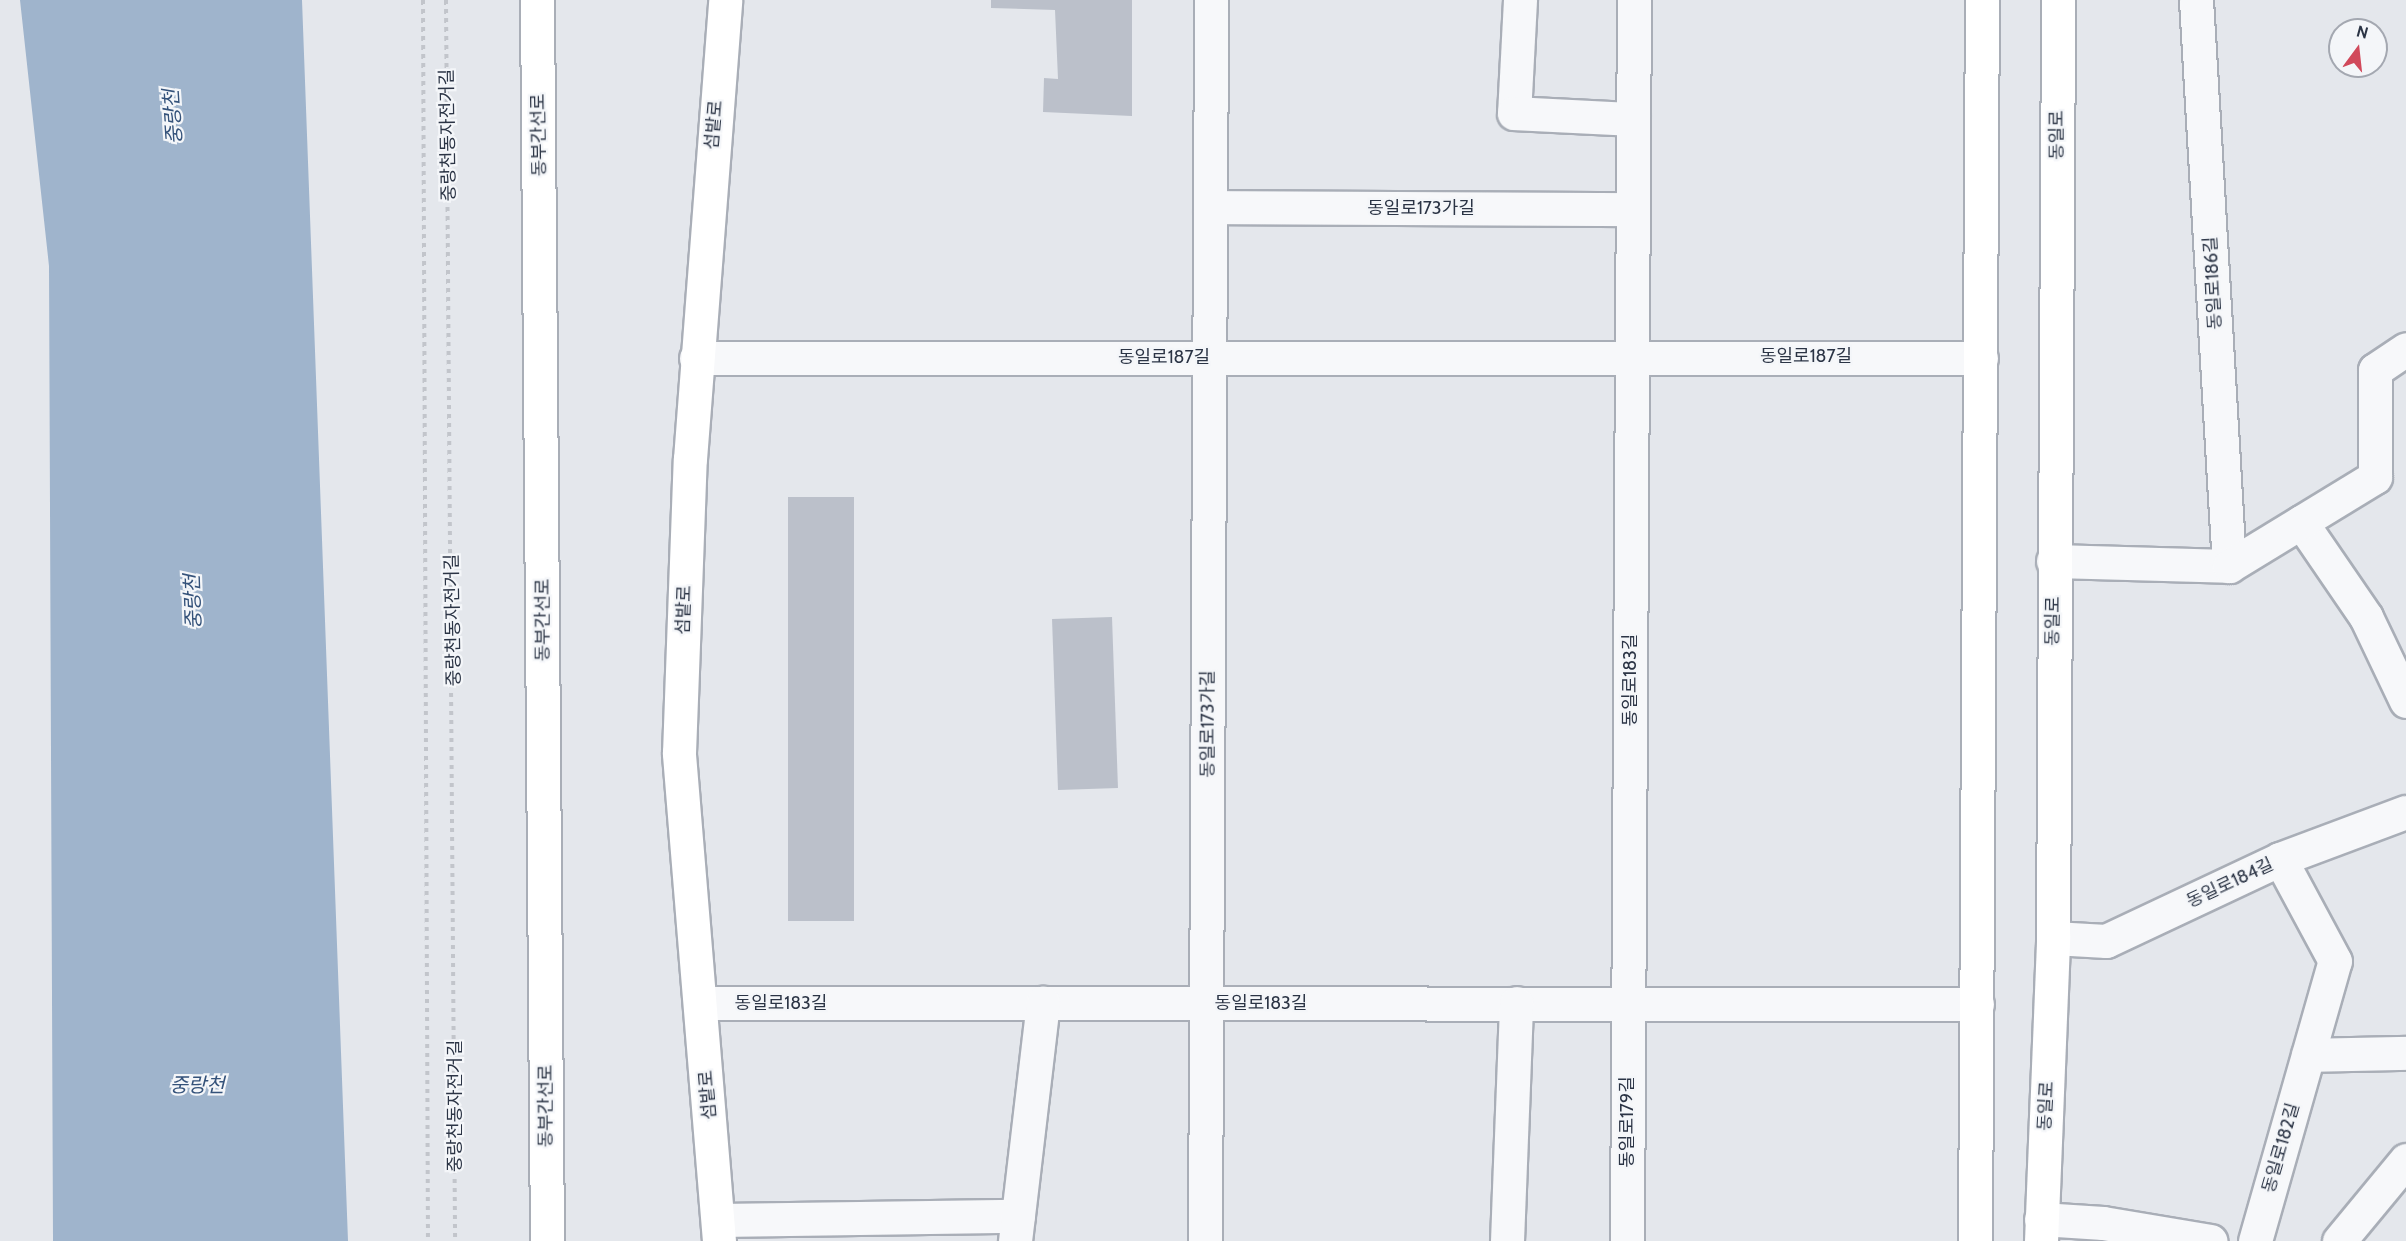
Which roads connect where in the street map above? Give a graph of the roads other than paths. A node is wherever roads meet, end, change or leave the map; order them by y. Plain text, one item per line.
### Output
1 (537, 0) edge
2 (725, 0) edge
3 (1211, 0) edge
4 (1520, 0) edge
5 (1634, 0) edge
6 (1982, 0) edge
7 (2058, 0) edge
8 (2196, 0) edge
9 (1633, 119) junction
10 (1210, 207) junction
11 (1632, 209) junction
12 (2406, 349) edge
13 (1632, 356) junction
14 (1209, 357) junction
15 (696, 358) junction
16 (1981, 358) junction
17 (2301, 522) junction
18 (2053, 561) junction
19 (2229, 566) junction
20 (2406, 701) edge
21 (2406, 812) edge
22 (2280, 859) junction
23 (2053, 938) junction
24 (700, 1003) junction
25 (1042, 1003) junction
26 (1206, 1003) junction
27 (1516, 1003) junction
28 (1628, 1004) junction
29 (1977, 1004) junction
30 (2406, 1053) edge
31 (2308, 1055) junction
32 (2406, 1160) edge
33 (1017, 1228) edge
34 (2041, 1230) edge
35 (719, 1231) edge
36 (547, 1241) edge
37 (1205, 1241) edge
38 (1507, 1241) edge
39 (1627, 1241) edge
40 (1975, 1241) edge
41 (2211, 1241) edge
42 (2255, 1241) edge
43 (2339, 1241) edge

1 - 36 main road, 동부간선로
2 - 15 main road, 섬밭로
3 - 10 street, 동일로173가길
4 - 9 street
5 - 9 street
6 - 16 main road
7 - 18 main road, 동일로
8 - 19 street, 동일로186길
9 - 11 street
10 - 11 street, 동일로173가길
10 - 14 street, 동일로173가길
11 - 13 street
12 - 17 street
13 - 14 street, 동일로187길
13 - 16 street, 동일로187길
13 - 28 street, 동일로183길
14 - 15 street, 동일로187길
14 - 26 street, 동일로173가길
15 - 24 main road, 섬밭로
16 - 29 main road
17 - 19 street
17 - 20 street
18 - 19 street
18 - 23 main road, 동일로
21 - 22 street, 동일로184길
22 - 23 street, 동일로184길
22 - 31 street, 동일로182길
23 - 34 main road, 동일로
24 - 25 street, 동일로183길
24 - 35 main road, 섬밭로
25 - 26 street, 동일로183길
25 - 33 street
26 - 27 street, 동일로183길
26 - 37 street, 동일로173가길
27 - 28 street, 동일로183길
27 - 38 street
28 - 29 street, 동일로183길
28 - 39 street, 동일로179길
29 - 40 main road
30 - 31 street
31 - 42 street, 동일로182길
32 - 43 street
33 - 35 street, 섬밭로
34 - 41 street

